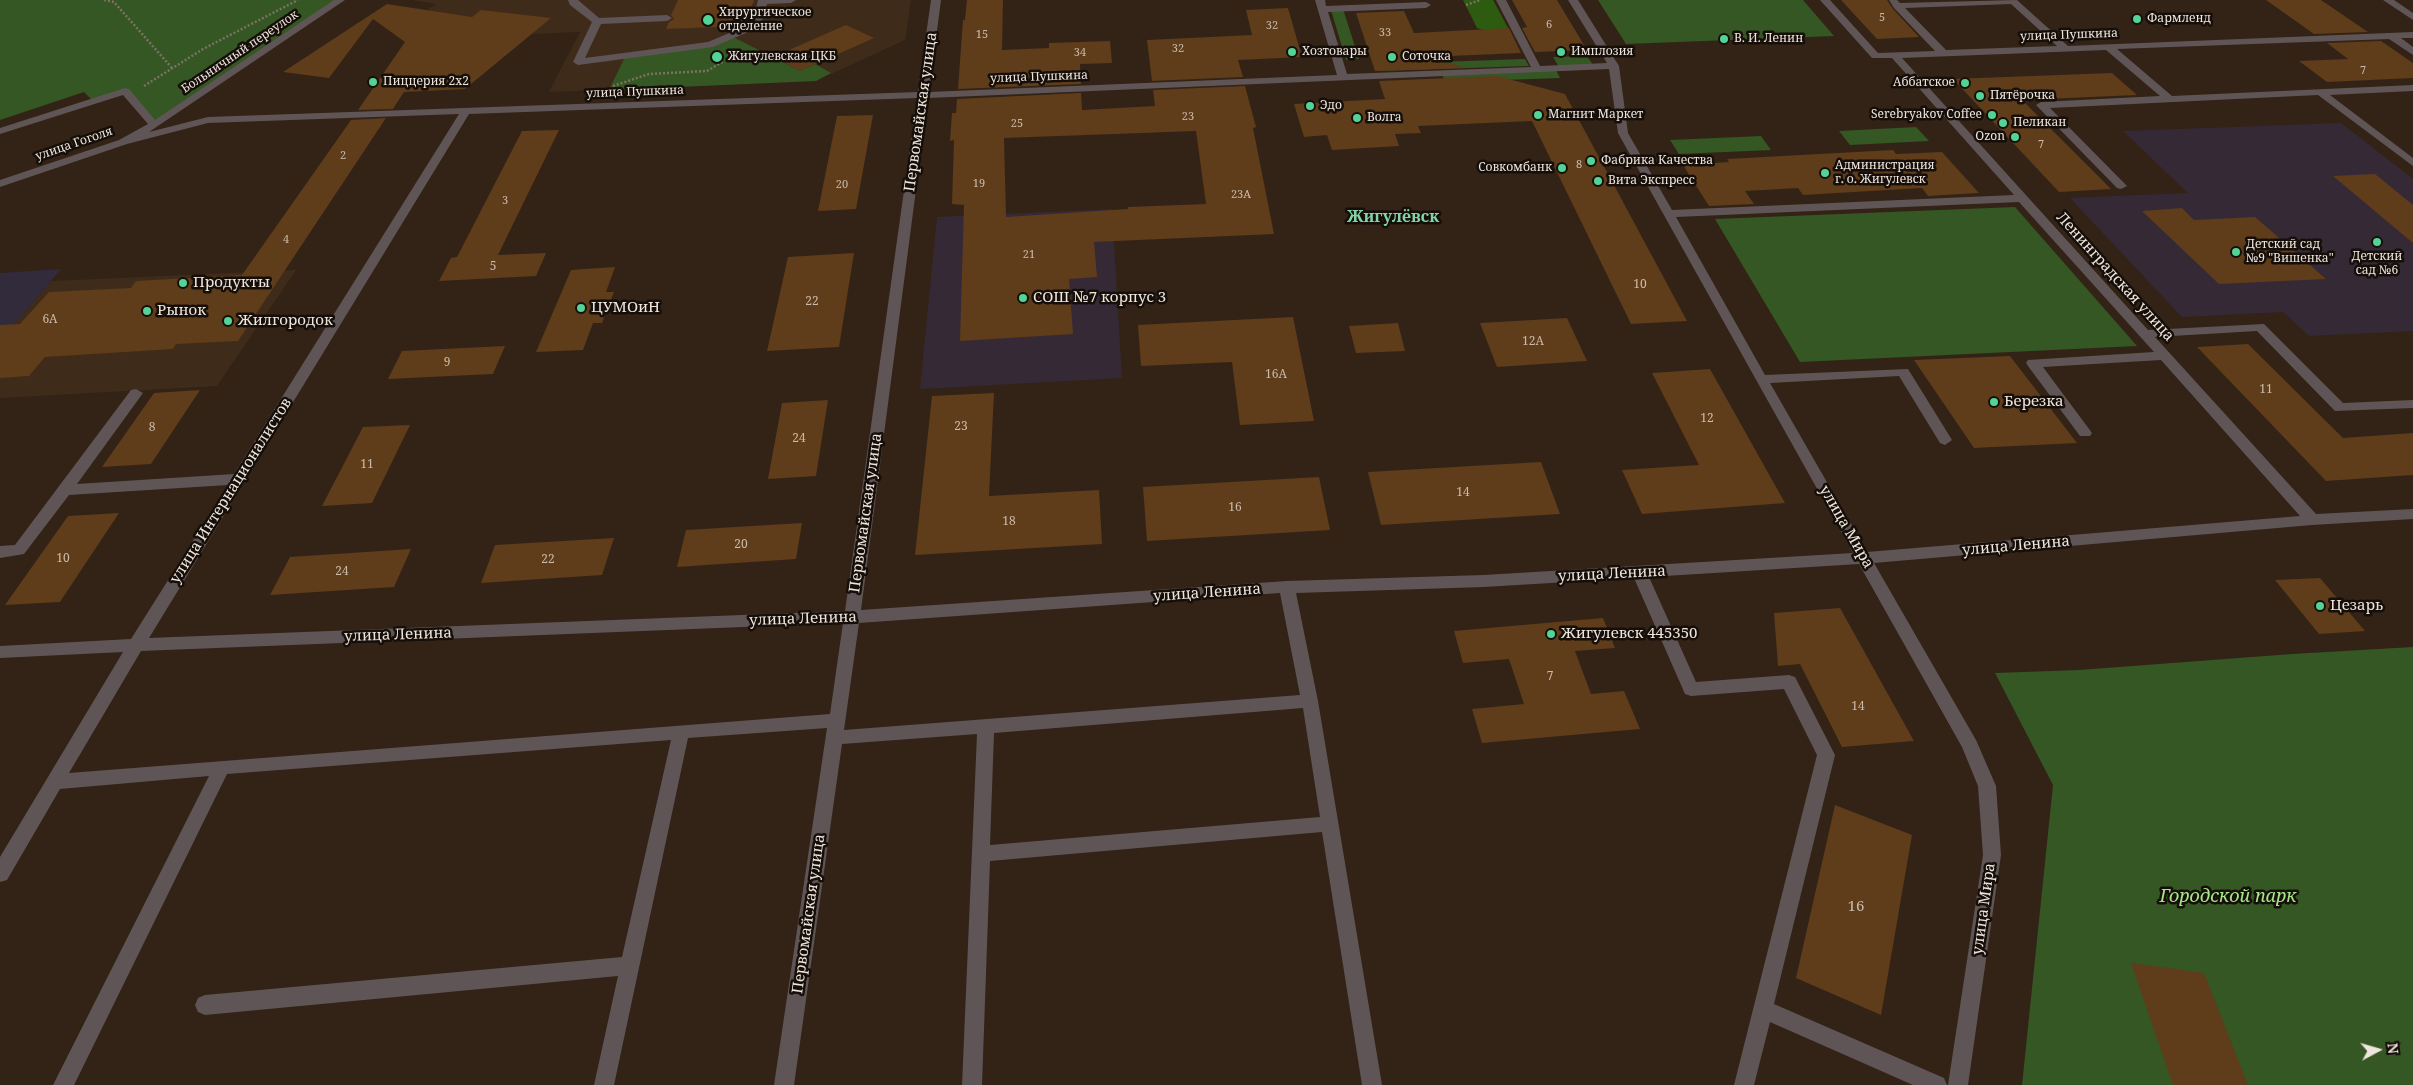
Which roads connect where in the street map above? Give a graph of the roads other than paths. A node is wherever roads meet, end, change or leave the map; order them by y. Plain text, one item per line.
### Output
1 (340, 0) edge
2 (573, 0) edge
3 (791, 0) edge
4 (936, 0) edge
5 (1502, 0) edge
6 (1573, 0) edge
7 (1825, 0) edge
8 (2013, 0) edge
9 (2388, 0) edge
10 (762, 1) edge
11 (1894, 3) edge
12 (1321, 4) edge
13 (1426, 5) dead end
14 (2413, 17) edge
15 (667, 18) dead end
16 (597, 21) junction
17 (2413, 34) edge
18 (2390, 35) junction
19 (2107, 46) junction
20 (2064, 47) junction
21 (2413, 52) edge
22 (1943, 53) junction
23 (1894, 55) junction
24 (1614, 66) junction
25 (1538, 69) junction
26 (1343, 77) junction
27 (2413, 88) edge
28 (2319, 91) junction
29 (924, 95) junction
30 (2169, 99) junction
31 (466, 111) junction
32 (154, 125) junction
33 (0, 131) edge
34 (122, 142) junction
35 (2413, 163) edge
36 (0, 184) edge
37 (2121, 186) dead end
38 (2022, 198) junction
39 (1668, 214) junction
40 (2144, 334) junction
41 (2163, 356) junction
42 (1760, 379) junction
43 (136, 393) dead end
44 (2413, 404) edge
45 (2085, 433) dead end
46 (1945, 440) dead end
47 (239, 479) junction
48 (65, 490) junction
49 (2413, 514) edge
50 (2312, 520) junction
51 (0, 552) edge
52 (1863, 557) junction
53 (1639, 572) junction
54 (1287, 587) junction
55 (852, 617) junction
56 (136, 645) junction
57 (0, 652) edge
58 (1310, 701) junction
59 (837, 720) junction
60 (986, 727) junction
61 (681, 732) junction
62 (834, 738) junction
63 (222, 767) junction
64 (55, 782) junction
65 (1329, 824) junction
66 (981, 854) junction
67 (0, 874) edge
68 (630, 966) junction
69 (205, 1005) dead end
70 (1763, 1009) junction
71 (63, 1085) edge
72 (604, 1085) edge
73 (784, 1085) edge
74 (972, 1085) edge
75 (1372, 1085) edge
76 (1744, 1085) edge
77 (1937, 1085) edge
78 (1958, 1085) edge

1 - 32 street, Больничный переулок
2 - 16 street
3 - 10 street
4 - 29 street, Первомайская улица
5 - 25 street
6 - 24 street, улица Мира
7 - 23 street, улица Пушкина
8 - 11 street
8 - 20 street
9 - 14 street
10 - 16 street
11 - 22 street
12 - 13 street
12 - 26 street
15 - 16 street
17 - 18 street, улица Пушкина
18 - 19 street, улица Пушкина
18 - 21 street
19 - 20 street, улица Пушкина
19 - 30 street
20 - 22 street, улица Пушкина
22 - 23 street, улица Пушкина
23 - 38 street, Ленинградская улица
24 - 25 street, улица Пушкина
24 - 39 street, улица Мира
25 - 26 street, улица Пушкина
26 - 29 street, улица Пушкина
27 - 28 street
28 - 30 street
28 - 35 street
29 - 31 street, улица Пушкина
29 - 55 street, Первомайская улица
30 - 37 street
31 - 34 street, улица Пушкина
31 - 47 street, улица Интернационалистов
32 - 33 street
32 - 34 street, улица Гоголя
34 - 36 street, улица Гоголя
38 - 39 street
38 - 40 street, Ленинградская улица
39 - 42 street, улица Мира
40 - 41 street, Ленинградская улица
40 - 44 street
41 - 45 street
41 - 50 street, Ленинградская улица
42 - 46 street
42 - 52 street, улица Мира
43 - 48 street
47 - 48 street
47 - 56 street, улица Интернационалистов
48 - 51 street
49 - 50 street, улица Ленина
50 - 52 street, улица Ленина
52 - 53 street, улица Ленина
52 - 78 street, улица Мира
53 - 54 street, улица Ленина
53 - 70 street
54 - 55 street, улица Ленина
54 - 58 street
55 - 56 street, улица Ленина
55 - 59 street, Первомайская улица
56 - 57 street, улица Ленина
56 - 64 street, улица Интернационалистов
58 - 60 street
58 - 65 street
59 - 61 street
59 - 62 street, Первомайская улица
60 - 62 street
60 - 66 street
61 - 63 street
61 - 68 street
62 - 73 street, Первомайская улица
63 - 64 street
63 - 71 street
64 - 67 street, улица Интернационалистов
65 - 66 street
65 - 75 street
66 - 74 street
68 - 69 street
68 - 72 street
70 - 76 street
70 - 77 street

